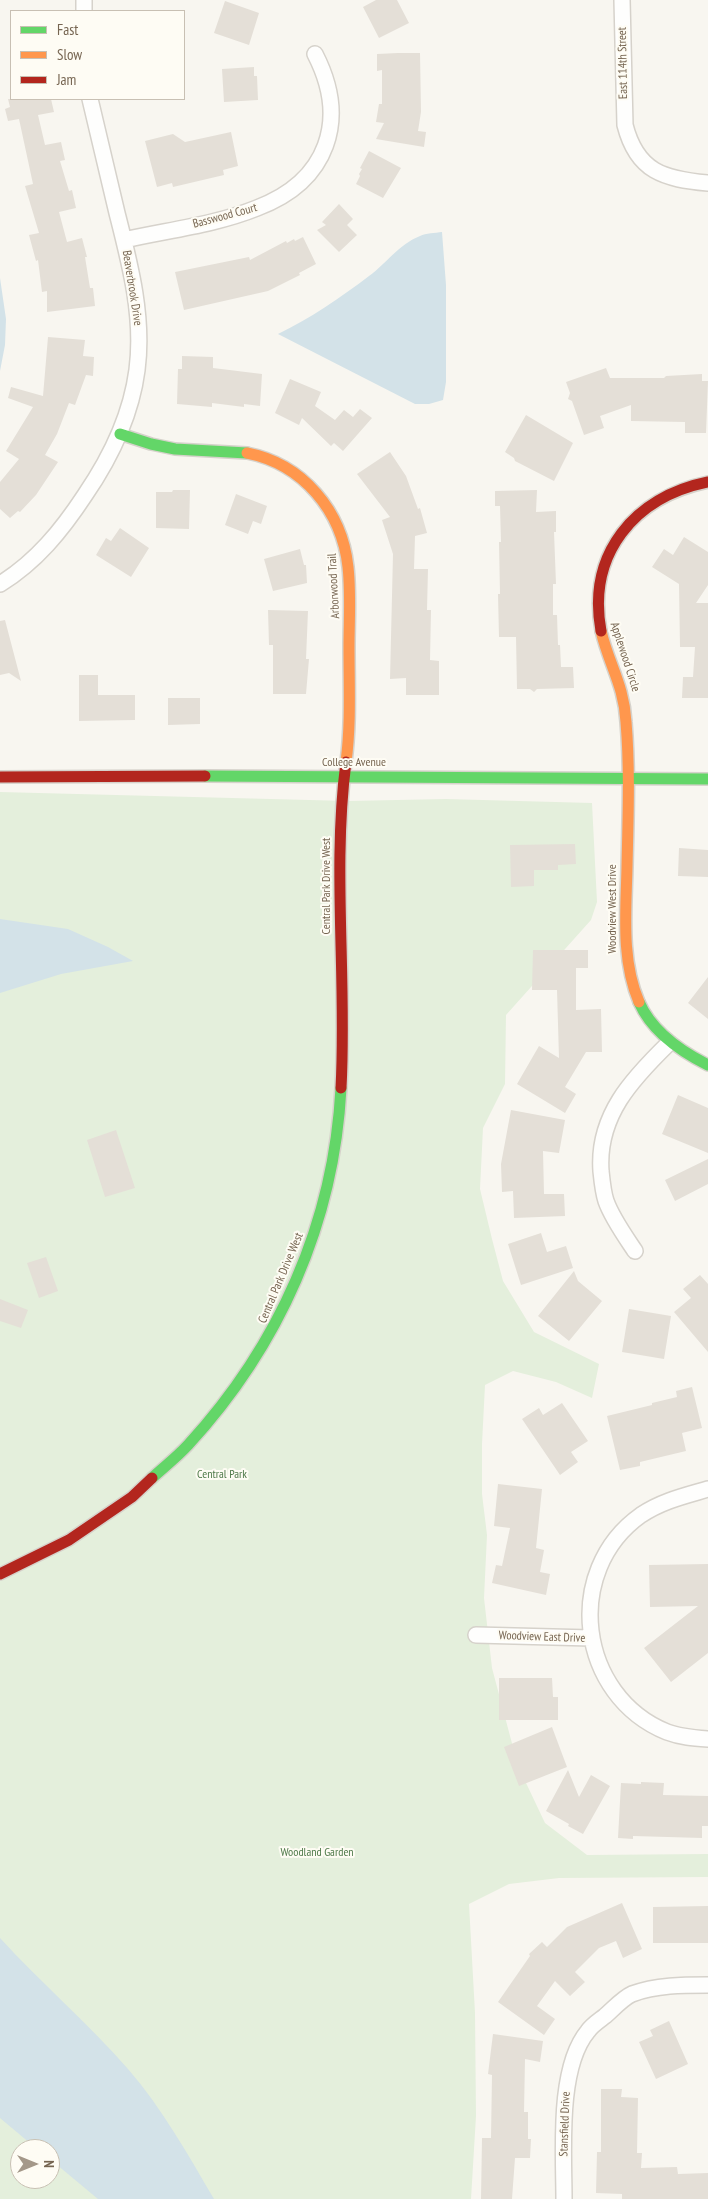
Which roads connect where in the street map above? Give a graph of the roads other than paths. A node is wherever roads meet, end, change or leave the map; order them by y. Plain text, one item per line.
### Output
1 (622, 0) edge
2 (315, 54) dead end
3 (90, 100) edge
4 (708, 183) edge
5 (124, 240) junction
6 (120, 434) junction
7 (708, 482) edge
8 (0, 584) edge
9 (0, 777) edge
10 (344, 777) junction
11 (628, 778) junction
12 (708, 779) edge
13 (668, 1043) junction
14 (708, 1065) edge
15 (635, 1251) dead end
16 (708, 1489) edge
17 (0, 1574) edge
18 (476, 1635) dead end
19 (591, 1638) junction
20 (708, 1739) edge
21 (708, 1985) edge
22 (564, 2199) edge

1 - 4 street, East 114th Street
2 - 5 street, Basswood Court
3 - 5 street, Beaverbrook Drive
5 - 6 street, Beaverbrook Drive
6 - 8 street, Beaverbrook Drive
6 - 10 street, Arborwood Trail
7 - 11 street, Applewood Circle
9 - 10 street, College Avenue
10 - 11 street, College Avenue
10 - 17 street, Central Park Drive West
11 - 12 street, College Avenue
11 - 13 street, Woodview West Drive
13 - 14 street, Woodview West Drive
13 - 15 street
16 - 19 street
18 - 19 street, Woodview East Drive
19 - 20 street, Woodview East Drive
21 - 22 street, Stansfield Drive

